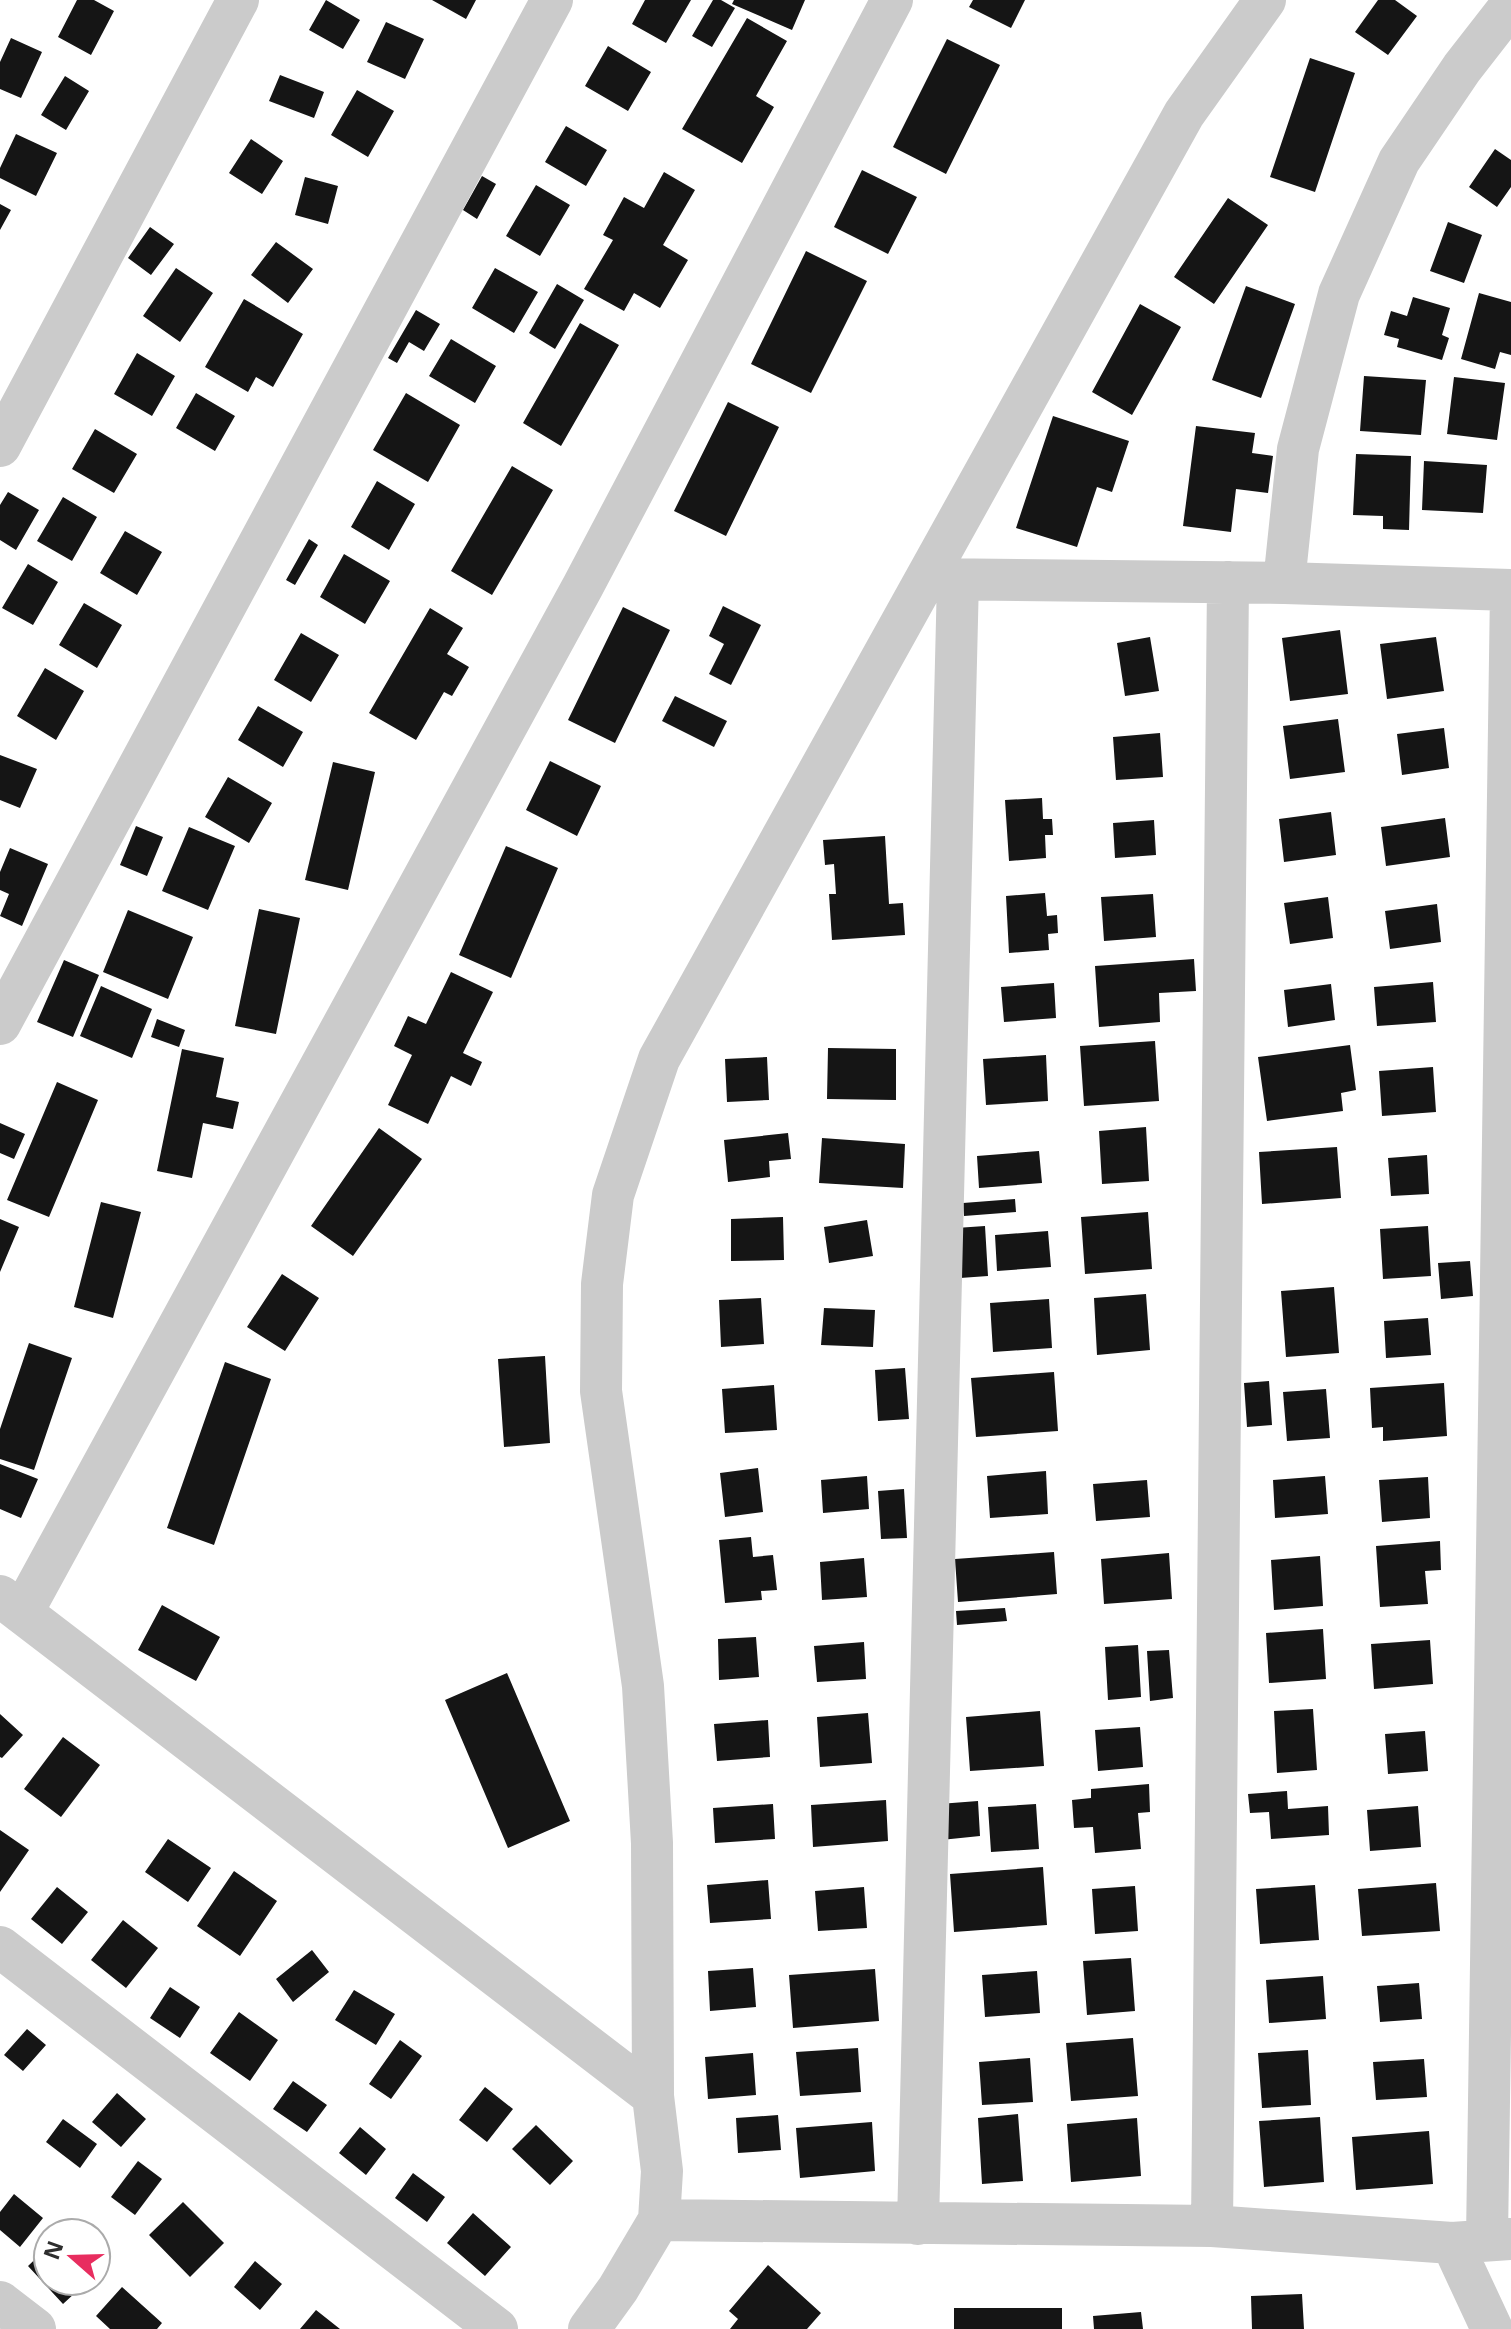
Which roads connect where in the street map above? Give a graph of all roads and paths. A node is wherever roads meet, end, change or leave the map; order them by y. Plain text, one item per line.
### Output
1 (238, 0) edge
2 (552, 0) edge
3 (892, 0) edge
4 (1265, 0) edge
5 (1511, 5) edge
6 (0, 446) edge
7 (942, 579) junction
8 (1228, 582) junction
9 (1284, 583) junction
10 (1511, 590) edge
11 (0, 1024) edge
12 (11, 1604) edge
13 (0, 1947) edge
14 (653, 2096) junction
15 (659, 2220) junction
16 (918, 2224) junction
17 (1212, 2226) junction
18 (1483, 2240) edge
19 (0, 2302) edge
20 (35, 2329) edge
21 (497, 2329) edge
22 (589, 2329) edge
23 (1492, 2329) edge

1 - 6 street
2 - 11 street
3 - 12 street
4 - 7 street
5 - 9 street
7 - 8 street
7 - 14 street
7 - 16 street
8 - 9 street
8 - 17 street
9 - 10 street
10 - 18 street
12 - 14 street
13 - 21 street
14 - 15 street
15 - 16 street
15 - 22 street
16 - 17 street
17 - 18 street
18 - 23 street
19 - 20 street

